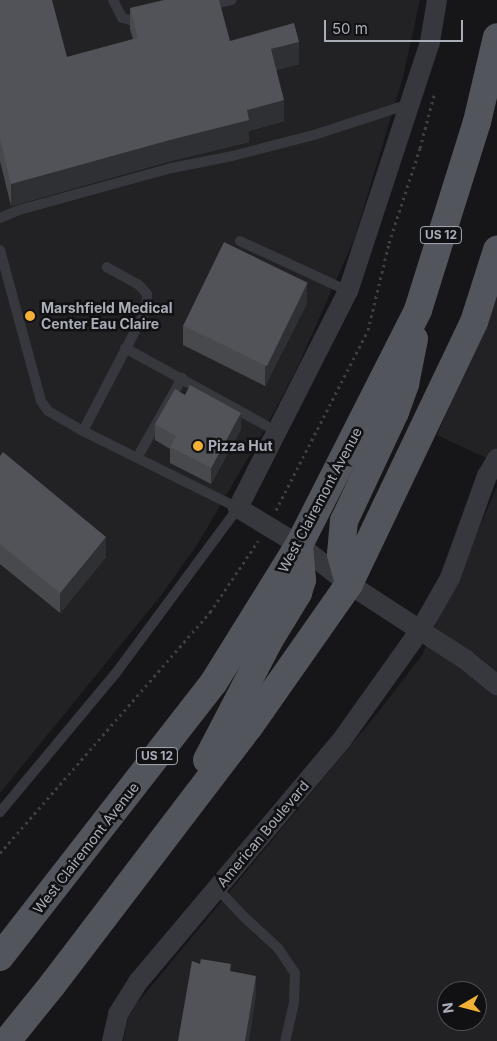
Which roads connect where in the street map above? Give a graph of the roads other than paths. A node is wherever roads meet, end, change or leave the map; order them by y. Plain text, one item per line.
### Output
1 (113, 0) edge
2 (231, 0) edge
3 (437, 0) edge
4 (194, 8) edge
5 (157, 15) edge
6 (497, 37) edge
7 (410, 104) junction
8 (0, 218) edge
9 (240, 241) dead end
10 (0, 250) edge
11 (497, 250) edge
12 (107, 267) dead end
13 (348, 291) junction
14 (418, 310) junction
15 (125, 348) junction
16 (182, 378) junction
17 (83, 431) junction
18 (276, 431) junction
19 (137, 458) junction
20 (497, 459) edge
21 (238, 508) junction
22 (299, 545) junction
23 (349, 584) junction
24 (420, 628) junction
25 (497, 685) edge
26 (0, 812) edge
27 (176, 822) junction
28 (217, 888) junction
29 (0, 957) edge
30 (7, 1041) edge
31 (112, 1041) edge
32 (285, 1041) edge

1 - 5 lane
2 - 4 lane
3 - 7 street
6 - 14 main road, West Clairemont Avenue / US 12
7 - 8 lane
7 - 13 street
9 - 13 lane
10 - 17 lane
11 - 23 main road
12 - 15 lane
13 - 18 street
14 - 22 main road, West Clairemont Avenue / US 12
14 - 23 main road
15 - 16 lane
15 - 17 lane
16 - 18 lane
16 - 19 lane
17 - 19 lane
18 - 21 street
19 - 21 lane
20 - 24 street, American Boulevard
21 - 22 street
21 - 26 lane
22 - 23 street
22 - 27 main road
22 - 29 main road, West Clairemont Avenue / US 12
23 - 24 street
23 - 27 main road
24 - 25 street
24 - 28 street, American Boulevard
27 - 30 main road
28 - 31 street, American Boulevard
28 - 32 lane

